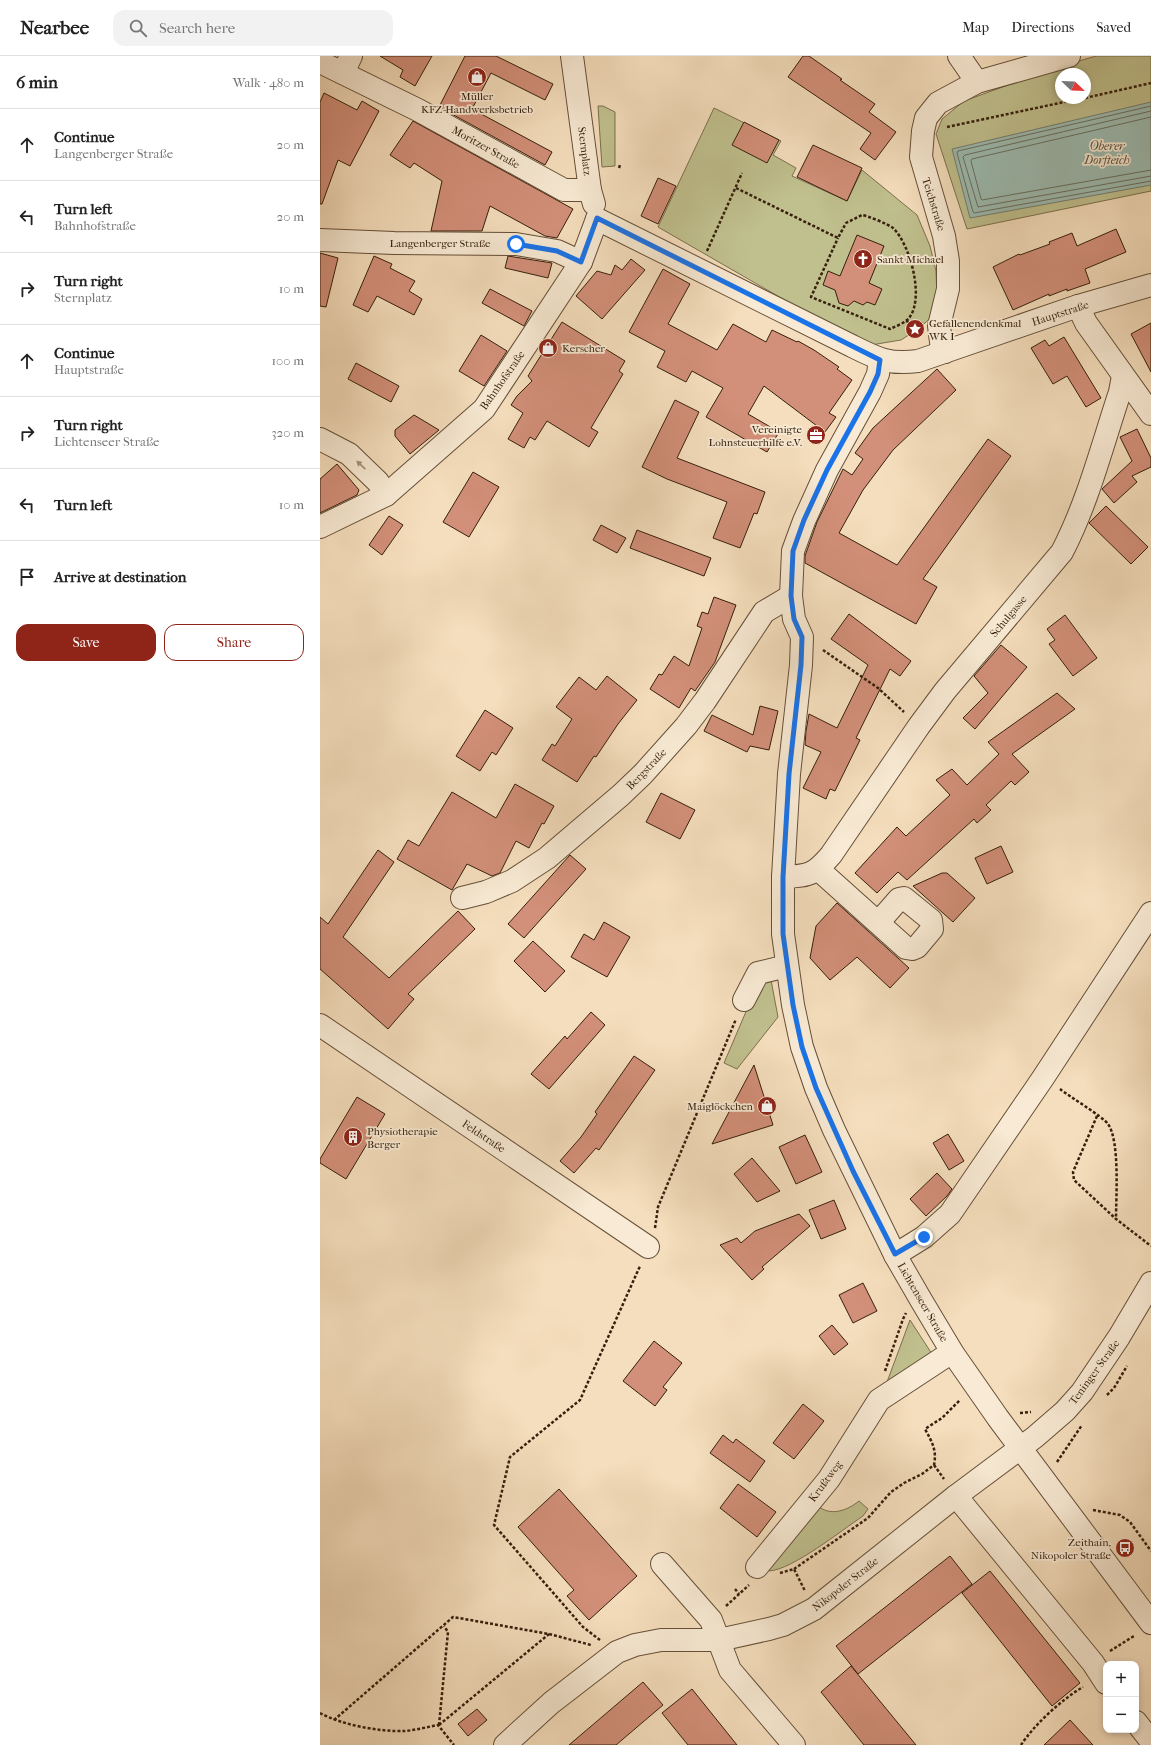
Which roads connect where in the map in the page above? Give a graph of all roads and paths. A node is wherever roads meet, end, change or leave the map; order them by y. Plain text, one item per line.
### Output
1 (959, 56) edge
2 (1069, 56) edge
3 (572, 57) edge
4 (320, 62) edge
5 (347, 65) edge
6 (977, 82) junction
7 (1151, 83) edge
8 (1091, 96) edge
9 (1056, 104) edge
10 (923, 132) junction
11 (742, 173) dead end
12 (736, 188) junction
13 (590, 190) junction
14 (597, 218) junction
15 (838, 238) junction
16 (320, 240) edge
17 (581, 262) junction
18 (699, 269) junction
19 (1151, 285) edge
20 (1078, 306) junction
21 (945, 352) junction
22 (880, 360) junction
23 (1123, 376) junction
24 (1151, 414) edge
25 (320, 439) edge
26 (386, 495) junction
27 (320, 527) edge
28 (791, 596) junction
29 (802, 637) junction
30 (919, 726) junction
31 (819, 870) junction
32 (783, 877) junction
33 (462, 898) dead end
34 (1151, 913) edge
35 (878, 923) dead end
36 (787, 966) junction
37 (744, 1000) joint
38 (320, 1025) edge
39 (1043, 1078) junction
40 (1098, 1116) junction
41 (1116, 1219) junction
42 (1151, 1246) edge
43 (648, 1247) junction
44 (895, 1254) junction
45 (1151, 1283) edge
46 (921, 1300) junction
47 (952, 1352) junction
48 (963, 1397) dead end
49 (879, 1400) junction
50 (1035, 1412) dead end
51 (998, 1418) junction
52 (1020, 1448) junction
53 (956, 1496) junction
54 (662, 1564) dead end
55 (794, 1569) junction
56 (759, 1571) junction
57 (735, 1590) dead end
58 (739, 1594) junction
59 (814, 1609) junction
60 (444, 1626) junction
61 (1145, 1628) edge
62 (715, 1630) junction
63 (549, 1634) junction
64 (617, 1652) junction
65 (1099, 1673) edge
66 (320, 1713) edge
67 (334, 1720) junction
68 (438, 1725) junction
69 (1139, 1726) edge
70 (1151, 1741) edge
71 (454, 1745) edge
72 (505, 1745) edge
73 (794, 1745) edge
74 (1021, 1745) edge

1 - 6 street
2 - 6 street, Teichstraße
3 - 13 street, Sternplatz
4 - 5 street, Moritzer Straße
5 - 13 street, Moritzer Straße
6 - 10 street, Teichstraße
7 - 8 path
9 - 10 path
10 - 21 street, Teichstraße
11 - 12 path
12 - 15 path
12 - 18 path
13 - 14 street, Sternplatz
14 - 17 street, Bahnhofstraße
14 - 18 street, Hauptstraße
15 - 15 path
16 - 17 street, Langenberger Straße
17 - 26 street, Bahnhofstraße
18 - 22 street, Hauptstraße
19 - 20 street, Hauptstraße
20 - 21 street, Hauptstraße
20 - 23 street
21 - 22 street, Hauptstraße
22 - 28 street, Lichtenseer Straße
23 - 24 street
23 - 30 street, Schulgasse
26 -> 25 street
26 - 27 street, Bahnhofstraße
28 - 29 street, Lichtenseer Straße
28 - 33 street, Bergstraße
29 - 30 path
29 - 32 street, Lichtenseer Straße
30 - 31 street, Schulgasse
31 - 32 street
31 - 35 street
32 - 36 street, Lichtenseer Straße
34 - 39 street
36 - 37 street
36 - 44 street, Lichtenseer Straße
37 - 43 path
38 - 43 street, Feldstraße
39 - 40 path
39 - 44 street
40 - 41 path
40 - 41 path
41 - 42 path
43 - 64 path
44 - 46 street, Lichtenseer Straße
45 - 52 street, Teninger Straße
46 - 47 street, Lichtenseer Straße
46 - 49 path
47 - 49 street, Krußtweg
47 - 51 street, Lichtenseer Straße
48 - 55 path
49 - 56 street, Krußtweg
50 - 51 path
51 - 52 street, Lichtenseer Straße
52 - 53 street, Nikopoler Straße
52 - 61 street, Lichtenseer Straße
53 - 59 street, Nikopoler Straße
53 - 65 street
54 - 62 street
55 - 56 path
55 - 59 path
56 - 58 path
57 - 58 path
58 - 62 path
59 - 62 street, Nikopoler Straße
60 - 63 path
60 - 67 path
60 - 68 path
61 - 65 path
62 - 64 street, Nikopoler Straße
62 - 73 street
63 - 64 path
63 - 68 path
64 - 72 street, Nikopoler Straße
65 - 74 path
66 - 67 path
67 - 68 path
68 - 71 path
69 - 70 street

